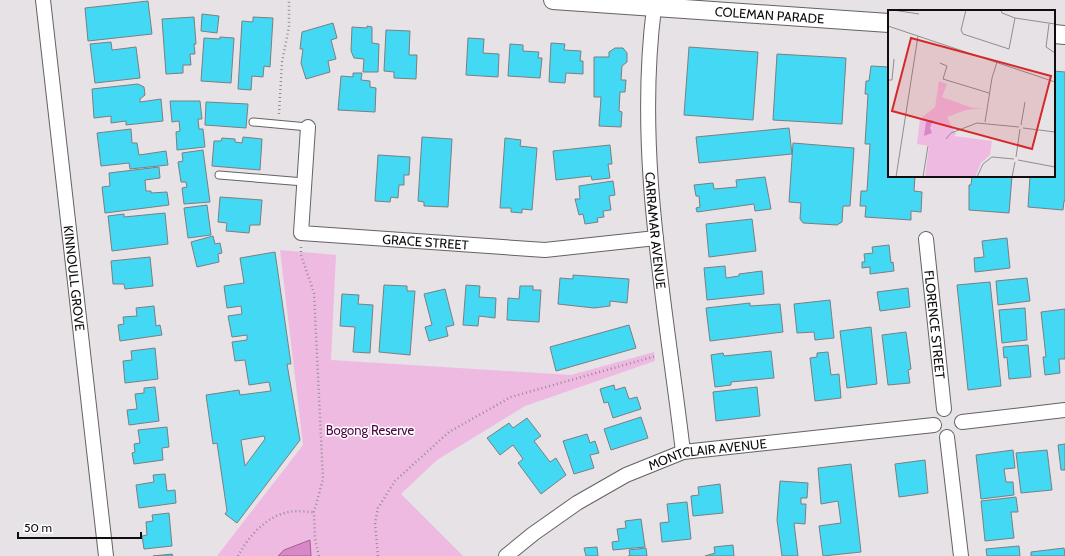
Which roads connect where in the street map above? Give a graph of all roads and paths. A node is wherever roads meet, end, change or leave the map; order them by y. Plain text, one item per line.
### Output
1 (43, 0) edge
2 (289, 0) edge
3 (553, 0) edge
4 (654, 8) junction
5 (888, 23) edge
6 (1055, 34) edge
7 (1065, 35) edge
8 (253, 122) dead end
9 (279, 124) junction
10 (308, 127) joint
11 (219, 175) dead end
12 (304, 182) junction
13 (301, 233) junction
14 (656, 238) junction
15 (926, 239) dead end
16 (670, 351) junction
17 (944, 409) junction
18 (1065, 410) edge
19 (962, 422) junction
20 (934, 425) junction
21 (947, 437) junction
22 (683, 452) junction
23 (314, 512) junction
24 (106, 556) edge
25 (238, 556) edge
26 (319, 556) edge
27 (378, 556) edge
28 (506, 556) edge
29 (960, 556) edge

1 - 24 street, KINNOULL GROVE
2 - 9 path
3 - 4 street, COLEMAN PARADE
4 - 5 street, COLEMAN PARADE
4 - 14 street, CARRAMAR AVENUE
6 - 7 street
8 - 9 lane
9 - 10 lane
10 - 12 street
11 - 12 lane
12 - 13 street
13 - 14 street, GRACE STREET
13 - 23 path
14 - 16 street, CARRAMAR AVENUE
15 - 17 street, FLORENCE STREET
16 - 22 street, CARRAMAR AVENUE
16 - 27 path
17 - 19 street
17 - 20 street
18 - 19 street
19 - 21 street
20 - 21 street
20 - 22 street, MONTCLAIR AVENUE
21 - 29 street
22 - 28 street, MONTCLAIR AVENUE
23 - 25 path
23 - 26 path

